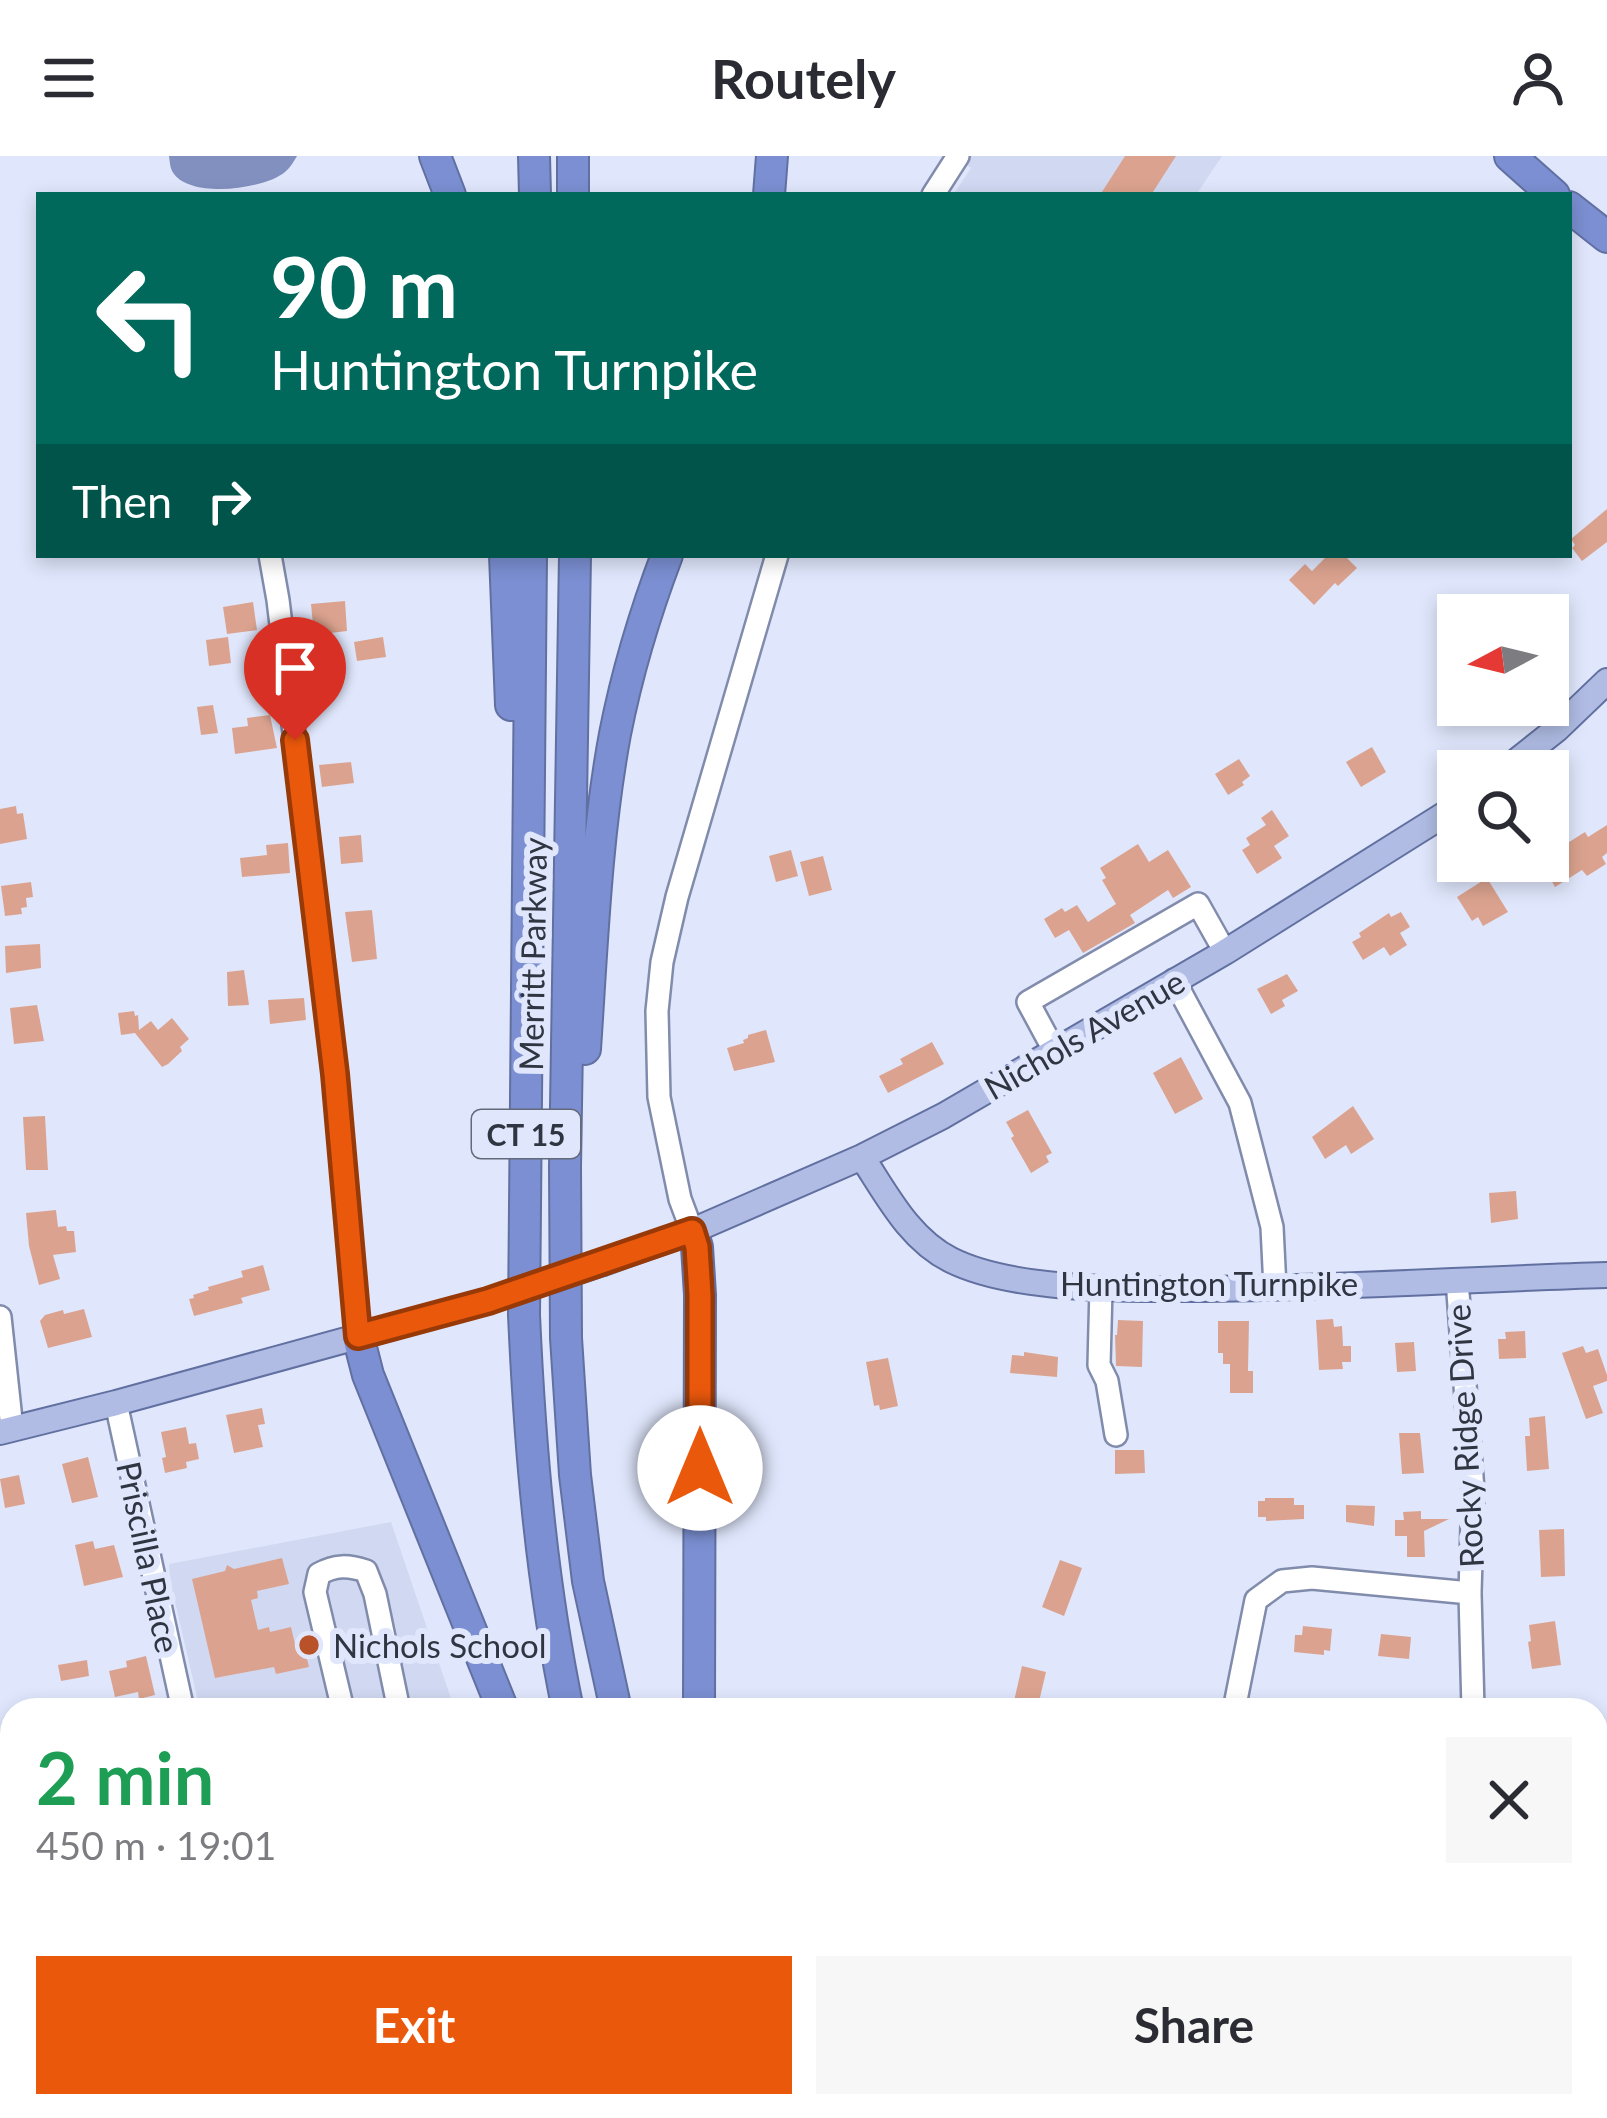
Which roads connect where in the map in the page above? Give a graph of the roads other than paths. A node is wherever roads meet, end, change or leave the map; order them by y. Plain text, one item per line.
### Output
1 (435, 156) edge
2 (534, 156) edge
3 (572, 156) edge
4 (772, 156) edge
5 (958, 156) edge
6 (1510, 156) edge
7 (449, 192) edge
8 (535, 192) edge
9 (573, 192) edge
10 (769, 192) edge
11 (935, 192) edge
12 (1551, 192) edge
13 (1572, 209) edge
14 (1607, 238) edge
15 (271, 558) edge
16 (505, 558) edge
17 (531, 558) edge
18 (575, 558) edge
19 (666, 558) edge
20 (776, 558) edge
21 (1607, 681) edge
22 (1530, 750) edge
23 (1437, 819) edge
24 (1225, 952) junction
25 (1174, 980) junction
26 (1055, 1052) junction
27 (526, 1079) junction
28 (862, 1157) junction
29 (565, 1167) junction
30 (692, 1231) junction
31 (1607, 1275) edge
32 (1457, 1280) junction
33 (1101, 1288) junction
34 (1275, 1288) junction
35 (0, 1317) edge
36 (358, 1336) junction
37 (116, 1403) junction
38 (6, 1430) edge
39 (1116, 1436) dead end
40 (1470, 1593) junction
41 (180, 1698) edge
42 (340, 1698) edge
43 (397, 1698) edge
44 (498, 1698) edge
45 (566, 1698) edge
46 (613, 1698) edge
47 (699, 1698) edge
48 (1236, 1698) edge
49 (1473, 1698) edge

1 - 7 highway
2 - 8 highway
3 - 9 highway
4 - 10 highway
5 - 11 street
6 - 12 highway
13 - 14 highway
15 - 36 street
16 - 27 highway
17 - 27 highway, Merritt Parkway / CT 15
18 - 29 highway, Merritt Parkway / CT 15
19 - 29 highway
20 - 30 street
21 - 22 main road
23 - 24 main road, Nichols Avenue
24 - 25 main road, Nichols Avenue
24 - 26 street
25 - 26 main road, Nichols Avenue
25 - 34 street
26 - 28 main road, Nichols Avenue
27 - 45 highway, Merritt Parkway / CT 15
28 - 30 main road, Nichols Avenue
28 - 33 main road, Huntington Turnpike
29 - 46 highway, Merritt Parkway / CT 15
30 - 36 main road, bridge
30 - 47 highway
31 - 32 main road, Huntington Turnpike
32 - 34 main road, Huntington Turnpike
32 - 40 street, Rocky Ridge Drive
33 - 34 main road, Huntington Turnpike
33 - 39 street
35 - 38 street
36 - 37 main road
36 - 44 highway
37 - 38 main road
37 - 41 street, Priscilla Place
40 - 48 street, Rocky Ridge Drive
40 - 49 street, Rocky Ridge Drive
42 - 43 street

